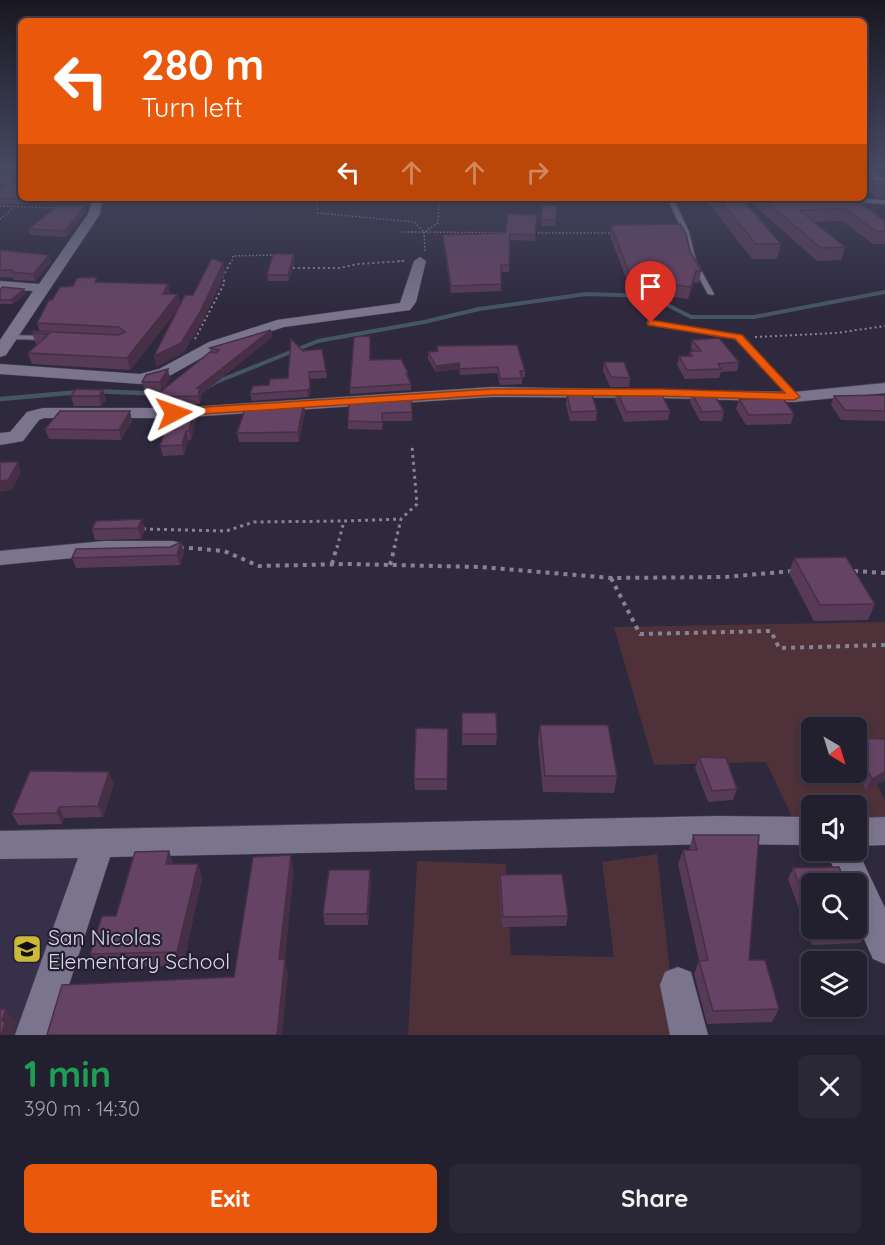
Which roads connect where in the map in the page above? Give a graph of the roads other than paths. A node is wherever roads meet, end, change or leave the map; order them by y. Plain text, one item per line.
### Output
1 (89, 214) edge
2 (678, 214) edge
3 (420, 261) road end
4 (0, 285) edge
5 (42, 288) junction
6 (711, 294) dead end
7 (651, 323) dead end
8 (60, 339) edge
9 (4, 343) edge
10 (0, 369) edge
11 (885, 388) edge
12 (794, 397) junction
13 (0, 439) edge
14 (174, 548) edge
15 (0, 558) edge
16 (801, 831) edge
17 (885, 831) edge
18 (867, 832) edge
19 (99, 843) junction
20 (0, 845) edge
21 (847, 861) edge
22 (885, 947) edge
23 (678, 985) dead end
24 (34, 1035) edge
25 (688, 1035) edge

1 - 5 street
2 - 6 lane
3 - 10 street
4 - 5 street
5 - 9 street
7 - 12 lane
8 - 9 lane
11 - 12 street
12 - 13 street
14 - 15 street
16 - 19 street
17 - 18 street
19 - 20 street
19 - 24 street
21 - 22 street
23 - 25 street

